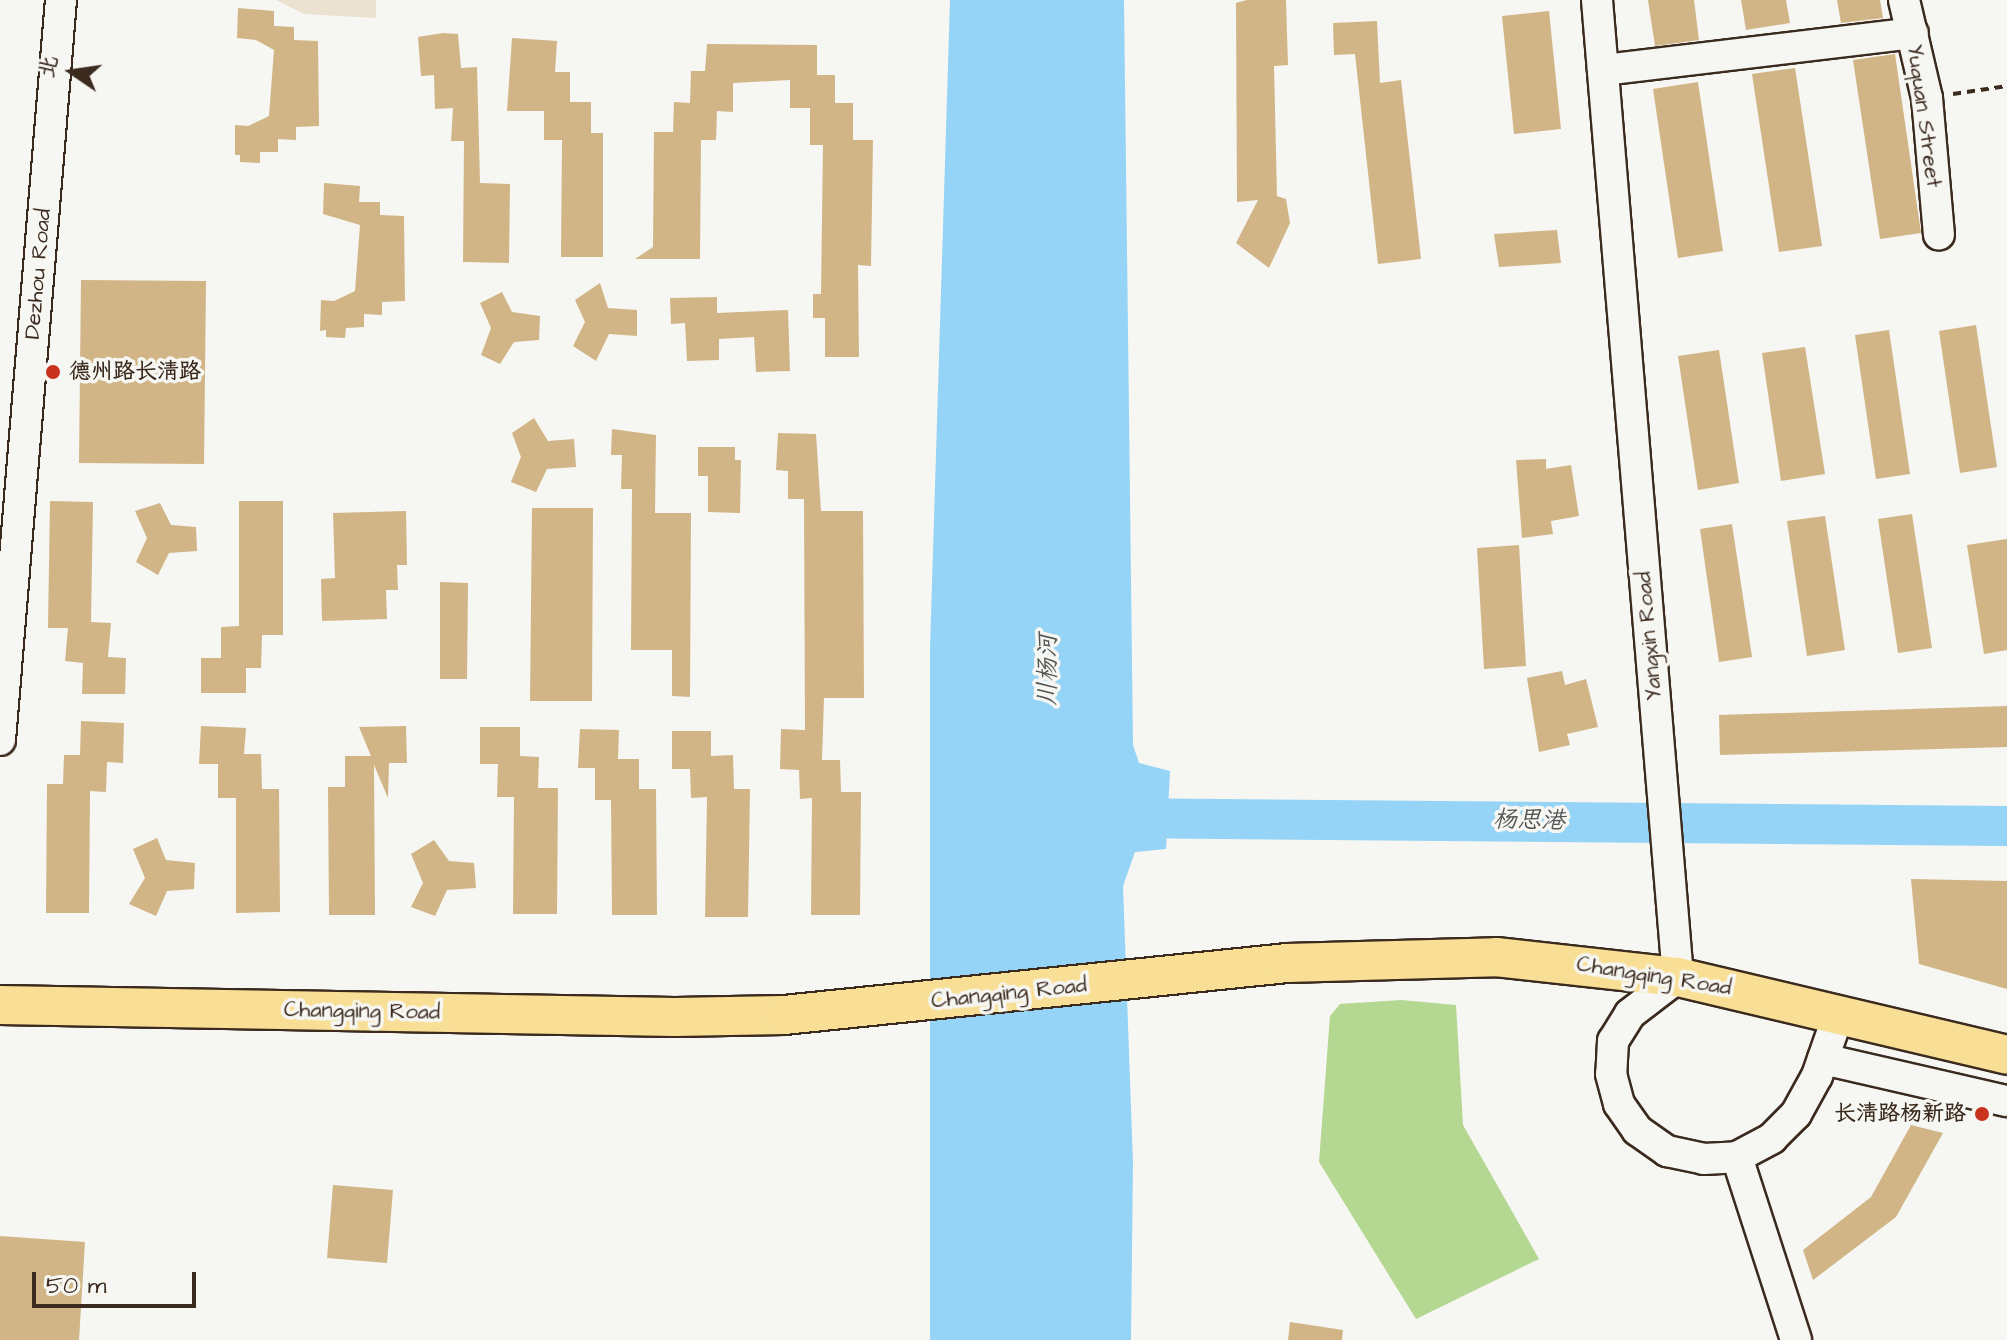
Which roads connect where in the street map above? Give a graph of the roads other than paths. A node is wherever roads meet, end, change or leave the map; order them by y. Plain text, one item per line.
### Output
1 (61, 0) edge
2 (1597, 0) edge
3 (1904, 0) edge
4 (1913, 33) junction
5 (1603, 70) junction
6 (1939, 234) dead end
7 (0, 740) edge
8 (1678, 977) junction
9 (0, 1005) edge
10 (1839, 1013) junction
11 (2007, 1055) edge
12 (1823, 1059) junction
13 (2007, 1101) edge
14 (1737, 1157) junction
15 (1796, 1340) edge

1 - 7 street, Dezhou Road
2 - 5 street, Yangxin Road
3 - 4 street, Yuquan Street
4 - 5 street
4 - 6 street, Yuquan Street
5 - 8 street, Yangxin Road
8 - 9 main road, Changqing Road
8 - 10 main road, Changqing Road
8 - 14 street
10 - 11 main road, Changqing Road
10 - 12 street
12 - 13 street
12 - 14 street
14 - 15 street

